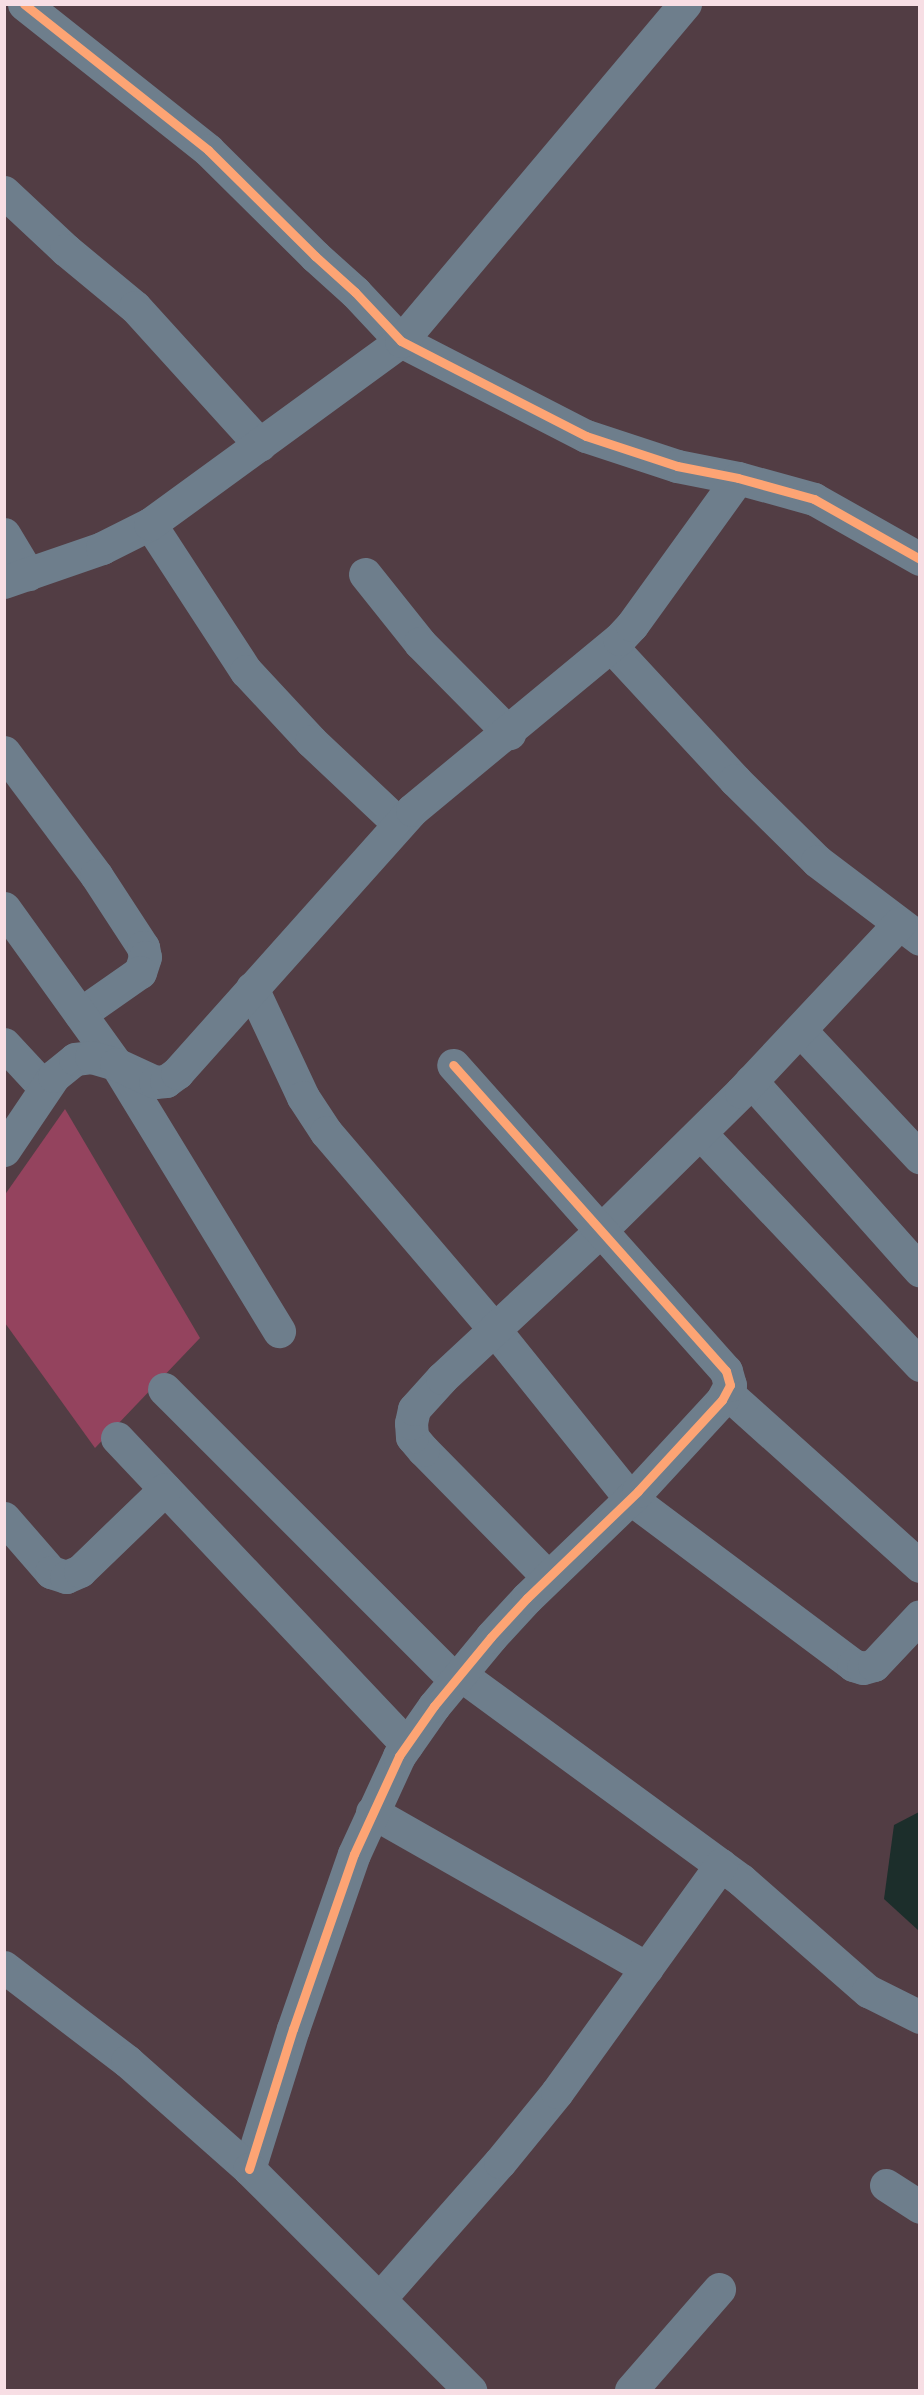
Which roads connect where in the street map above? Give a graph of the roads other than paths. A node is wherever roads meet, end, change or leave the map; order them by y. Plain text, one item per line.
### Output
1 (24, 4) edge
2 (685, 4) edge
3 (4, 192) edge
4 (401, 341) junction
5 (260, 445) junction
6 (738, 478) junction
7 (150, 524) junction
8 (4, 534) edge
9 (920, 559) edge
10 (365, 574) dead end
11 (16, 578) edge
12 (611, 646) junction
13 (509, 733) junction
14 (4, 752) edge
15 (399, 824) junction
16 (4, 908) edge
17 (909, 932) edge
18 (252, 988) junction
19 (80, 1014) junction
20 (800, 1030) junction
21 (4, 1044) edge
22 (116, 1064) junction
23 (453, 1065) dead end
24 (751, 1081) junction
25 (45, 1088) junction
26 (700, 1133) junction
27 (4, 1150) edge
28 (920, 1158) edge
29 (601, 1230) junction
30 (920, 1270) edge
31 (494, 1329) junction
32 (279, 1331) dead end
33 (920, 1365) edge
34 (164, 1389) dead end
35 (727, 1393) junction
36 (117, 1438) dead end
37 (165, 1489) junction
38 (630, 1498) junction
39 (4, 1518) edge
40 (920, 1566) edge
41 (548, 1577) junction
42 (920, 1616) edge
43 (458, 1678) junction
44 (407, 1745) junction
45 (372, 1812) junction
46 (721, 1865) junction
47 (4, 1967) edge
48 (647, 1968) junction
49 (920, 2017) edge
50 (249, 2169) junction
51 (886, 2185) dead end
52 (920, 2207) edge
53 (719, 2289) dead end
54 (380, 2298) junction
55 (470, 2391) edge
56 (631, 2391) edge

1 - 4 street
2 - 4 street
3 - 5 street
4 - 5 street
4 - 6 street
5 - 7 street
6 - 9 street
6 - 12 street
7 - 11 street
7 - 15 street
8 - 11 street
10 - 13 street
12 - 13 street
12 - 17 street
13 - 15 street
14 - 19 street
15 - 18 street
16 - 19 street
17 - 20 street
18 - 22 street
18 - 31 street
19 - 22 street
20 - 24 street
20 - 28 street
21 - 25 street
22 - 25 street
22 - 32 street
23 - 29 street
24 - 26 street
24 - 30 street
25 - 27 street
26 - 29 street
26 - 33 street
29 - 31 street
29 - 35 street
31 - 38 street
31 - 41 street
34 - 43 street
35 - 38 street
35 - 40 street
36 - 37 street
37 - 39 street
37 - 44 street
38 - 41 street
38 - 42 street
41 - 43 street
43 - 44 street
43 - 46 street
44 - 45 street
45 - 48 street
45 - 50 street
46 - 48 street
46 - 49 street
47 - 50 street
48 - 54 street
50 - 54 street
51 - 52 street
53 - 56 street
54 - 55 street

